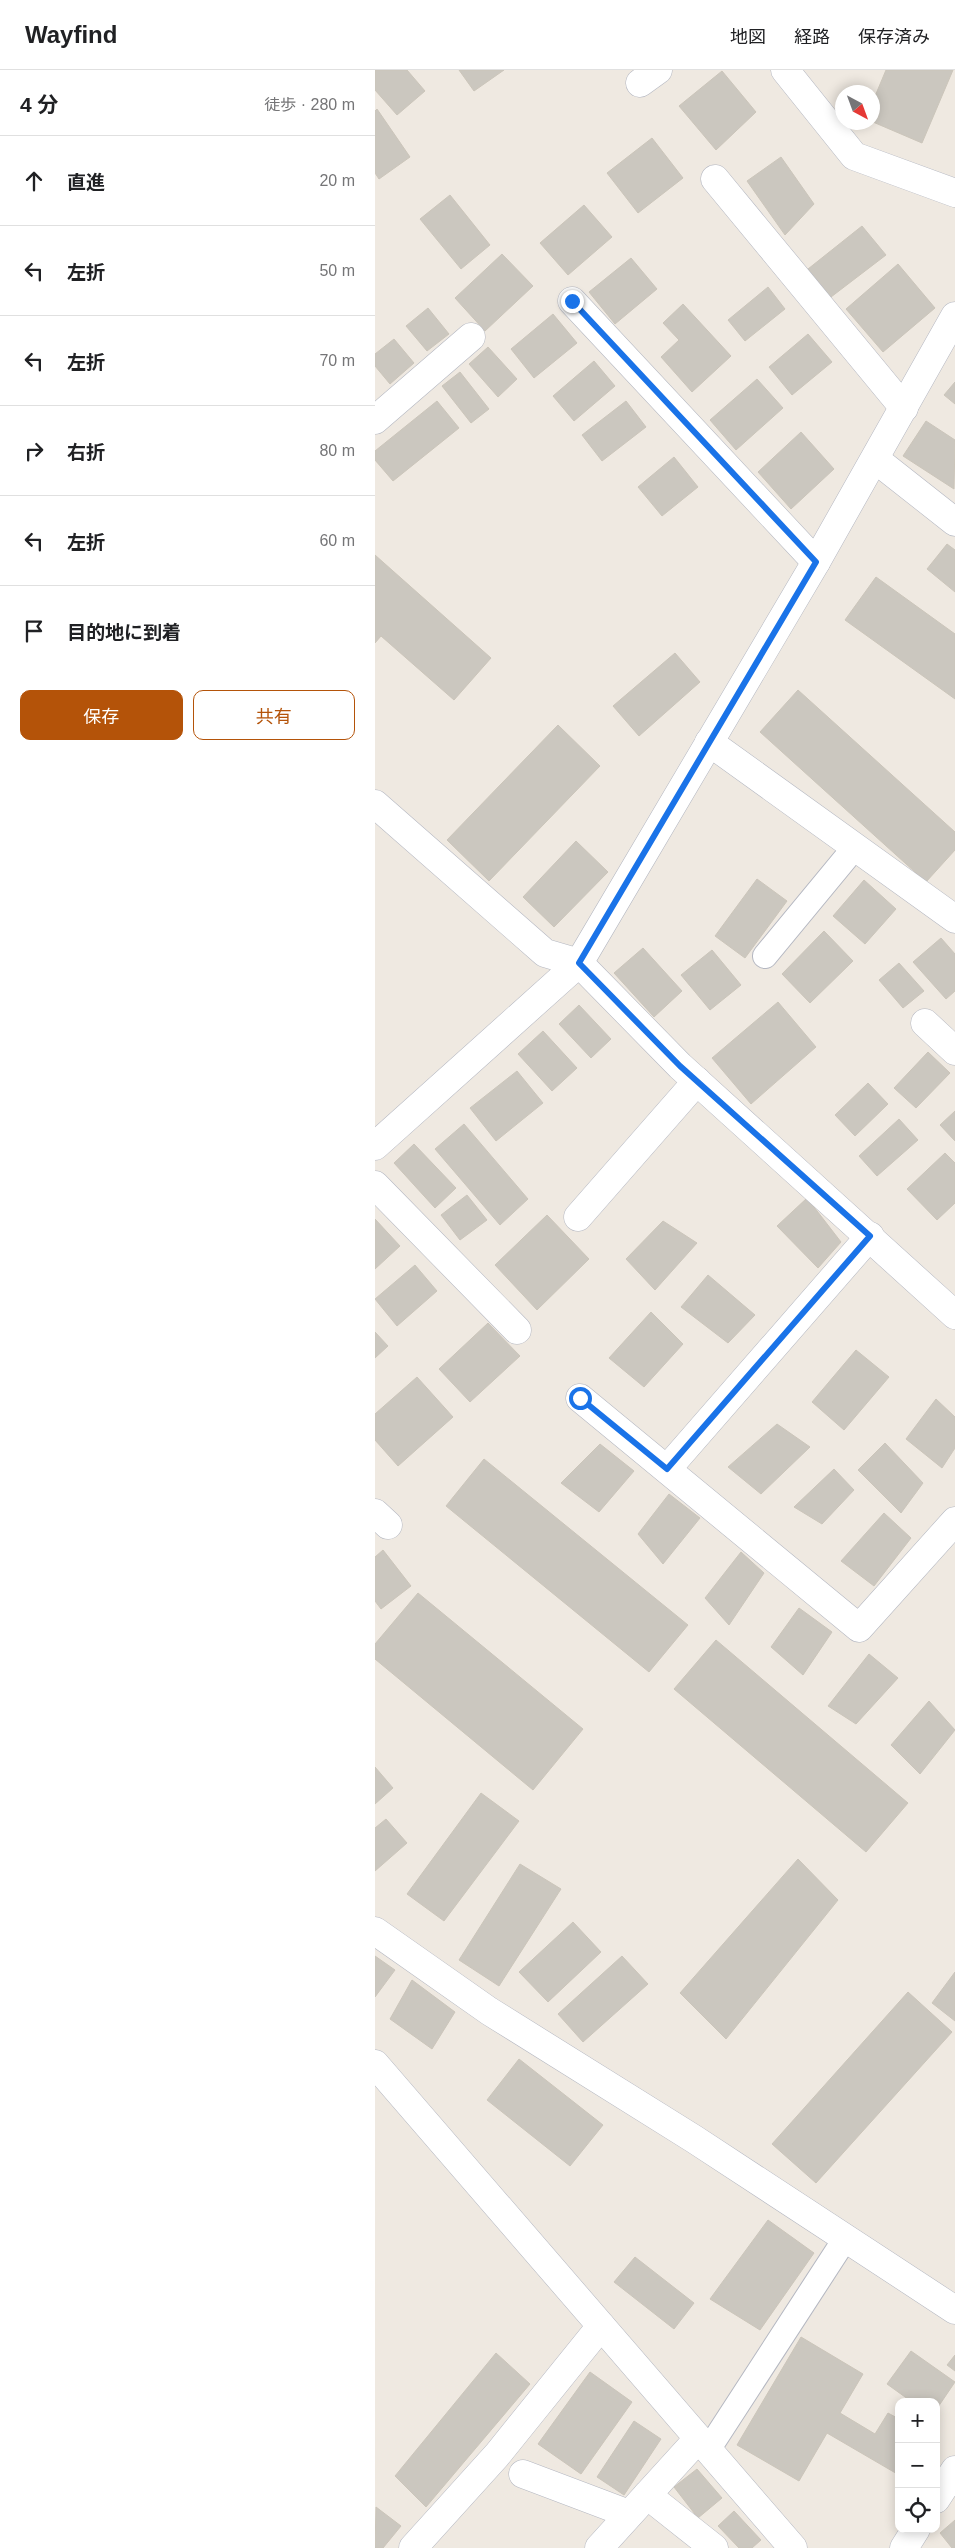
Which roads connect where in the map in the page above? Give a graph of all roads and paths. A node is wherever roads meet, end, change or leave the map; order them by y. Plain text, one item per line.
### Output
1 (785, 70) edge
2 (715, 179) dead end
3 (955, 193) edge
4 (572, 301) dead end
5 (955, 316) edge
6 (471, 338) dead end
7 (904, 408) junction
8 (375, 420) edge
9 (875, 459) junction
10 (955, 522) edge
11 (816, 562) junction
12 (709, 742) junction
13 (375, 804) edge
14 (855, 847) junction
15 (955, 919) edge
16 (765, 956) dead end
17 (579, 963) junction
18 (697, 1081) junction
19 (375, 1146) edge
20 (375, 1185) edge
21 (579, 1217) dead end
22 (870, 1236) junction
23 (955, 1315) edge
24 (517, 1330) dead end
25 (580, 1398) dead end
26 (667, 1469) junction
27 (955, 1521) edge
28 (375, 1931) edge
29 (375, 2064) edge
30 (845, 2238) junction
31 (955, 2310) edge
32 (601, 2326) junction
33 (703, 2444) junction
34 (955, 2470) edge
35 (523, 2474) dead end
36 (940, 2493) edge
37 (638, 2504) junction
38 (913, 2533) edge
39 (413, 2548) edge
40 (599, 2548) edge
41 (714, 2548) edge
42 (793, 2548) edge
43 (904, 2548) edge

1 - 3 street
2 - 7 street
4 - 11 street
5 - 7 street
6 - 8 street
7 - 9 street
9 - 10 street
9 - 11 street
11 - 12 street
12 - 14 street
12 - 17 street
13 - 17 street
14 - 15 street
14 - 16 lane
17 - 18 street
17 - 19 street
18 - 21 street
18 - 22 street
20 - 24 street
22 - 23 street
22 - 26 street
25 - 26 street
26 - 27 street
28 - 30 street
29 - 32 street
30 - 31 street
30 - 33 lane
32 - 33 street
32 - 39 street
33 - 37 street
33 - 42 street
34 - 36 street
35 - 37 street
37 - 40 street
37 - 41 street
38 - 43 street

